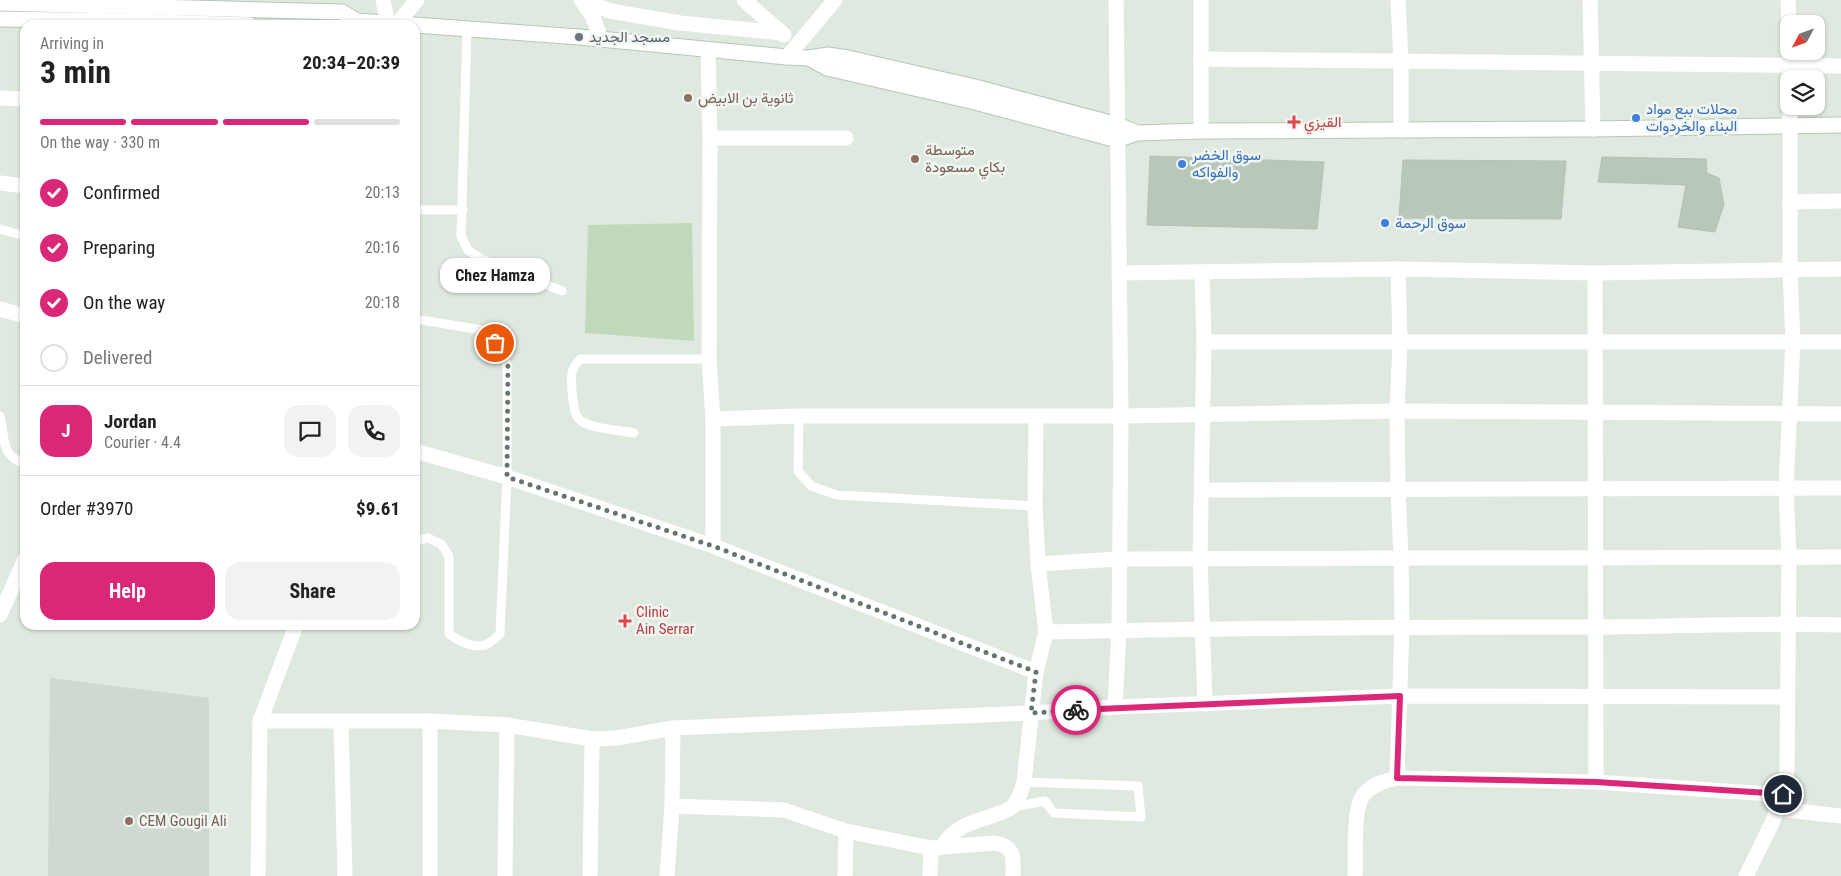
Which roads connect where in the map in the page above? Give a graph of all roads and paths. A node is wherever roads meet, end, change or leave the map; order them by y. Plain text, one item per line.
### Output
1 (383, 0) edge
2 (416, 0) edge
3 (580, 0) edge
4 (591, 0) edge
5 (744, 0) edge
6 (835, 0) edge
7 (1116, 0) edge
8 (1202, 0) edge
9 (1398, 0) edge
10 (1590, 0) edge
11 (1788, 0) edge
12 (0, 3) edge
13 (1789, 15) edge
14 (129, 17) edge
15 (0, 19) edge
16 (174, 20) edge
17 (350, 20) edge
18 (397, 20) edge
19 (403, 20) edge
20 (420, 25) edge
21 (467, 29) junction
22 (782, 34) junction
23 (602, 40) junction
24 (798, 43) junction
25 (708, 50) junction
26 (788, 57) junction
27 (1201, 59) junction
28 (1401, 61) junction
29 (1591, 64) junction
30 (1789, 65) edge
31 (1841, 66) edge
32 (0, 98) edge
33 (20, 99) edge
34 (1790, 115) edge
35 (1841, 125) edge
36 (1790, 126) junction
37 (1593, 129) junction
38 (1401, 130) junction
39 (1201, 131) junction
40 (1117, 132) junction
41 (710, 138) junction
42 (846, 138) dead end
43 (0, 183) edge
44 (20, 185) edge
45 (1841, 201) edge
46 (1790, 202) junction
47 (420, 210) edge
48 (463, 210) junction
49 (0, 229) edge
50 (20, 235) edge
51 (1398, 269) junction
52 (1790, 269) junction
53 (1841, 269) edge
54 (1202, 272) junction
55 (1119, 273) junction
56 (1595, 273) junction
57 (562, 291) dead end
58 (0, 308) edge
59 (20, 314) edge
60 (420, 321) edge
61 (1793, 341) junction
62 (1204, 342) junction
63 (1400, 342) junction
64 (1595, 342) junction
65 (1841, 342) edge
66 (709, 359) junction
67 (1398, 411) junction
68 (1594, 413) junction
69 (1203, 414) junction
70 (1790, 414) junction
71 (1841, 414) edge
72 (0, 416) edge
73 (799, 416) junction
74 (1036, 416) junction
75 (1121, 416) junction
76 (713, 419) junction
77 (634, 433) dead end
78 (420, 452) edge
79 (20, 462) edge
80 (507, 477) junction
81 (1786, 488) junction
82 (1841, 488) edge
83 (1398, 489) junction
84 (1595, 489) junction
85 (1202, 490) junction
86 (1036, 506) junction
87 (420, 539) edge
88 (713, 546) junction
89 (1789, 556) junction
90 (1402, 557) junction
91 (1841, 557) edge
92 (1595, 558) junction
93 (1119, 559) junction
94 (1200, 559) junction
95 (1038, 564) junction
96 (20, 570) edge
97 (0, 613) edge
98 (1787, 623) junction
99 (1402, 626) junction
100 (1841, 626) edge
101 (1595, 627) junction
102 (294, 630) edge
103 (1119, 630) junction
104 (1203, 630) junction
105 (1046, 632) junction
106 (1036, 672) junction
107 (1400, 696) junction
108 (1596, 696) junction
109 (1788, 697) junction
110 (1205, 704) junction
111 (1115, 707) junction
112 (1031, 713) junction
113 (260, 721) junction
114 (430, 721) junction
115 (341, 722) junction
116 (507, 725) junction
117 (673, 728) junction
118 (592, 739) junction
119 (1397, 778) junction
120 (1024, 782) junction
121 (1596, 782) junction
122 (1783, 794) junction
123 (672, 806) junction
124 (1013, 807) junction
125 (1777, 809) junction
126 (1841, 816) edge
127 (846, 831) junction
128 (936, 847) junction
129 (258, 876) edge
130 (344, 876) edge
131 (430, 876) edge
132 (505, 876) edge
133 (590, 876) edge
134 (667, 876) edge
135 (845, 876) edge
136 (930, 876) edge
137 (1013, 876) edge
138 (1355, 876) edge
139 (1746, 876) edge

1 - 18 street
2 - 19 street
3 - 23 street
4 - 22 street
5 - 22 street
6 - 24 street
7 - 40 street
8 - 27 street
9 - 28 street
10 - 29 street
11 - 13 street
12 - 14 street
14 - 15 street
14 - 16 street
14 - 17 street
20 - 21 street
21 - 23 street
21 - 48 lane
22 - 24 street
23 - 25 street
24 - 26 street
25 - 26 street
25 - 41 street
26 - 40 street
27 - 28 street
27 - 39 street
28 - 29 street
28 - 38 street
29 - 30 street
29 - 37 street
30 - 31 street
32 - 33 street
34 - 36 street
35 - 36 street
36 - 37 street
36 - 46 street
37 - 38 street
38 - 39 street
39 - 40 street
40 - 55 street
41 - 42 street
41 - 66 street
43 - 44 street
45 - 46 street
46 - 52 street
47 - 48 lane
48 - 57 lane
49 - 50 lane
51 - 54 street
51 - 56 street
51 - 63 street
52 - 53 street
52 - 56 street
52 - 61 street
54 - 55 street
54 - 62 street
55 - 75 street
56 - 64 street
58 - 59 street
60 - 80 lane
61 - 64 street
61 - 65 street
61 - 70 street
62 - 63 street
62 - 69 street
63 - 64 street
63 - 67 street
64 - 68 street
66 - 76 street
66 - 77 lane
67 - 68 street
67 - 69 street
67 - 83 street
68 - 70 street
68 - 84 street
69 - 75 street
69 - 85 street
70 - 71 street
70 - 81 street
72 - 79 lane
73 - 74 street
73 - 76 street
73 - 86 lane
74 - 75 street
74 - 86 street
75 - 93 street
76 - 88 street
78 - 80 street
80 - 87 lane
80 - 88 street
81 - 82 street
81 - 84 street
81 - 89 street
83 - 84 street
83 - 85 street
83 - 90 street
84 - 92 street
85 - 94 street
86 - 95 street
88 - 106 street
89 - 91 street
89 - 92 street
89 - 98 street
90 - 92 street
90 - 94 street
90 - 99 street
92 - 101 street
93 - 94 street
93 - 95 street
93 - 103 street
94 - 104 street
95 - 105 street
96 - 97 street
98 - 100 street
98 - 101 street
98 - 109 street
99 - 101 street
99 - 104 street
99 - 107 street
101 - 108 street
102 - 113 street
103 - 104 street
103 - 105 street
103 - 111 street
104 - 110 street
105 - 106 street
106 - 112 street
107 - 108 street
107 - 110 street
107 - 119 street
108 - 109 street
108 - 121 street
109 - 122 street
110 - 111 street
111 - 112 street
112 - 117 street
112 - 120 street
113 - 115 street
113 - 129 street
114 - 115 street
114 - 116 street
114 - 131 street
115 - 130 street
116 - 118 street
116 - 132 street
117 - 118 street
117 - 123 street
118 - 133 street
119 - 121 street
119 - 138 street
120 - 124 street
120 - 124 lane
121 - 122 street
122 - 125 street
123 - 127 street
123 - 134 street
124 - 128 street
125 - 126 street
125 - 139 street
127 - 128 street
127 - 135 street
128 - 136 street
128 - 137 street

